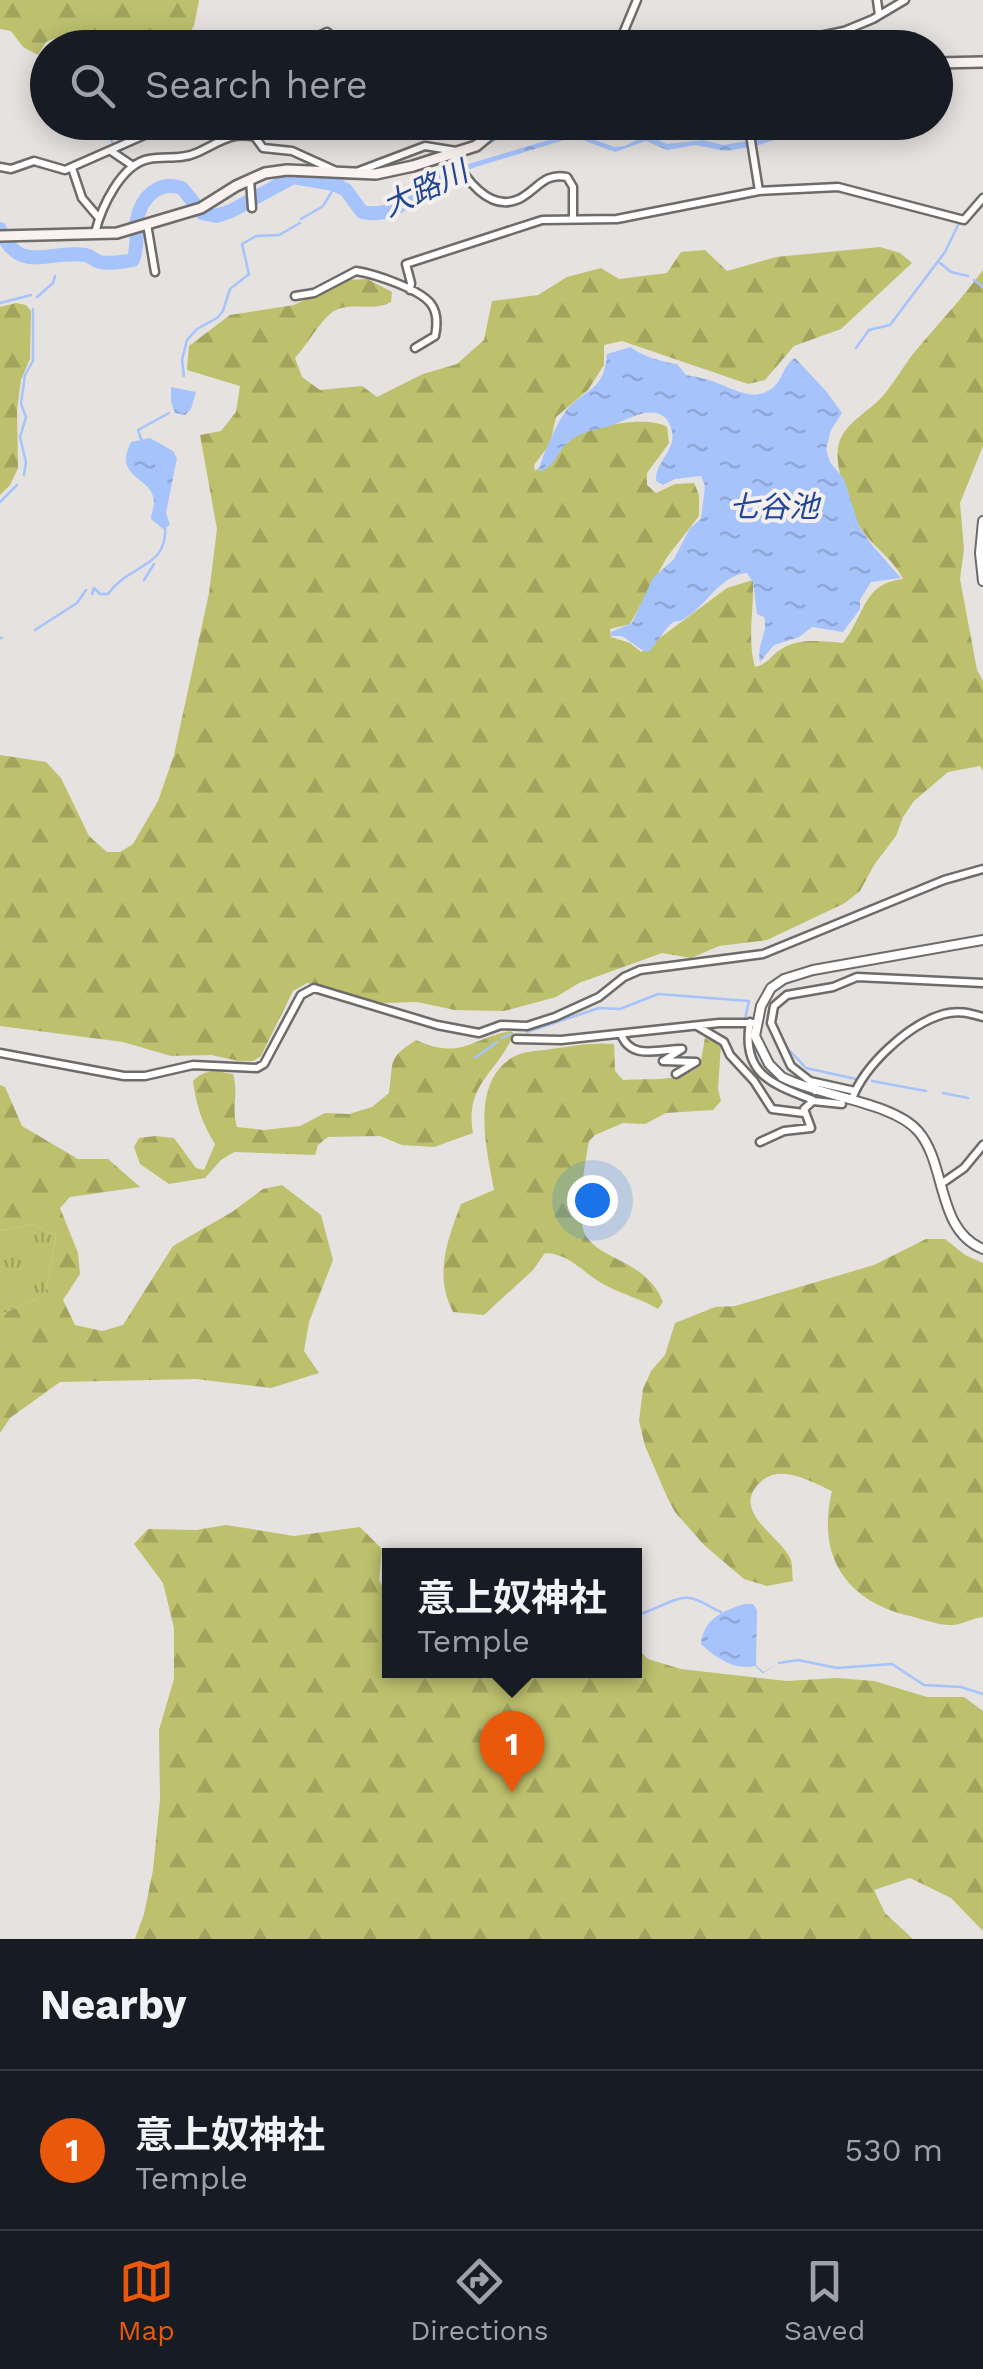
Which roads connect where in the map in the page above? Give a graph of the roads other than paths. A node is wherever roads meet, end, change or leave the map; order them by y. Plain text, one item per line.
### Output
1 (636, 0) edge
2 (878, 0) edge
3 (905, 0) edge
4 (879, 15) junction
5 (625, 30) edge
6 (846, 30) edge
7 (953, 62) edge
8 (983, 62) edge
9 (132, 140) edge
10 (224, 140) edge
11 (258, 140) edge
12 (483, 140) edge
13 (751, 140) edge
14 (110, 150) junction
15 (456, 154) junction
16 (133, 166) junction
17 (0, 167) edge
18 (72, 168) junction
19 (349, 174) junction
20 (250, 178) junction
21 (759, 191) junction
22 (983, 198) edge
23 (252, 208) dead end
24 (99, 218) junction
25 (573, 219) junction
26 (141, 225) junction
27 (95, 234) junction
28 (3, 236) edge
29 (154, 272) dead end
30 (410, 290) junction
31 (294, 296) dead end
32 (415, 348) dead end
33 (983, 520) edge
34 (983, 581) edge
35 (983, 868) edge
36 (983, 940) edge
37 (983, 983) edge
38 (983, 1017) edge
39 (753, 1023) junction
40 (697, 1026) junction
41 (621, 1034) junction
42 (516, 1038) dead end
43 (0, 1053) edge
44 (676, 1074) dead end
45 (810, 1081) junction
46 (814, 1096) junction
47 (850, 1098) junction
48 (804, 1113) junction
49 (760, 1142) dead end
50 (983, 1145) edge
51 (941, 1184) junction
52 (983, 1249) edge

1 - 5 street
2 - 4 street
3 - 4 street
4 - 6 street
7 - 8 main road
9 - 14 street
10 - 16 street
11 - 19 street
12 - 15 main road
13 - 21 street
14 - 16 street
14 - 18 street
15 - 19 main road
15 - 19 street
15 - 25 street
16 - 24 street
17 - 18 street
18 - 24 street
19 - 20 main road
20 - 23 street
20 - 26 main road
21 - 22 street
21 - 25 street
24 - 27 street
25 - 30 street
26 - 27 main road
26 - 29 street
27 - 28 main road
30 - 31 street
30 - 32 street
33 - 34 street
35 - 43 street
36 - 39 street
37 - 45 street
38 - 47 street
39 - 40 street
39 - 46 street
40 - 41 street
40 - 48 street
41 - 42 street
41 - 44 street
45 - 46 street
45 - 47 street
46 - 47 street
46 - 48 street
47 - 51 street
48 - 49 street
50 - 51 street
51 - 52 street

